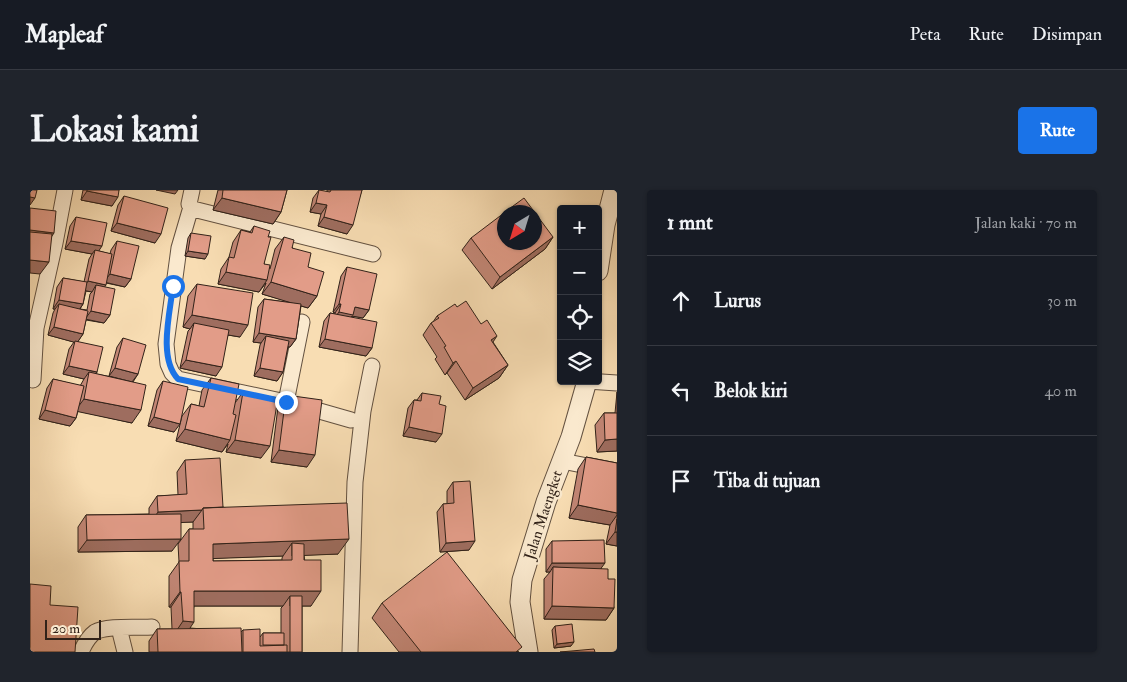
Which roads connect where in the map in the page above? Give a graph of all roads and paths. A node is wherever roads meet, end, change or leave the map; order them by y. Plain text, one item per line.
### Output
1 (65, 190) edge
2 (192, 190) edge
3 (614, 190) edge
4 (190, 208) junction
5 (601, 250) edge
6 (373, 254) dead end
7 (302, 322) edge
8 (372, 366) dead end
9 (33, 380) dead end
10 (602, 382) edge
11 (617, 383) edge
12 (586, 385) edge
13 (286, 402) junction
14 (351, 420) dead end
15 (562, 460) junction
16 (617, 472) edge
17 (152, 627) dead end
18 (119, 628) junction
19 (80, 652) edge
20 (125, 652) edge
21 (350, 652) edge
22 (528, 652) edge

1 - 9 street
2 - 4 street
3 - 5 street
4 - 6 street
4 - 13 street
7 - 13 street
8 - 21 street
10 - 11 street
12 - 15 street, Jalan Maengket
13 - 14 street
15 - 16 street
15 - 22 street, Jalan Maengket
17 - 18 street
18 - 19 street
18 - 20 street

